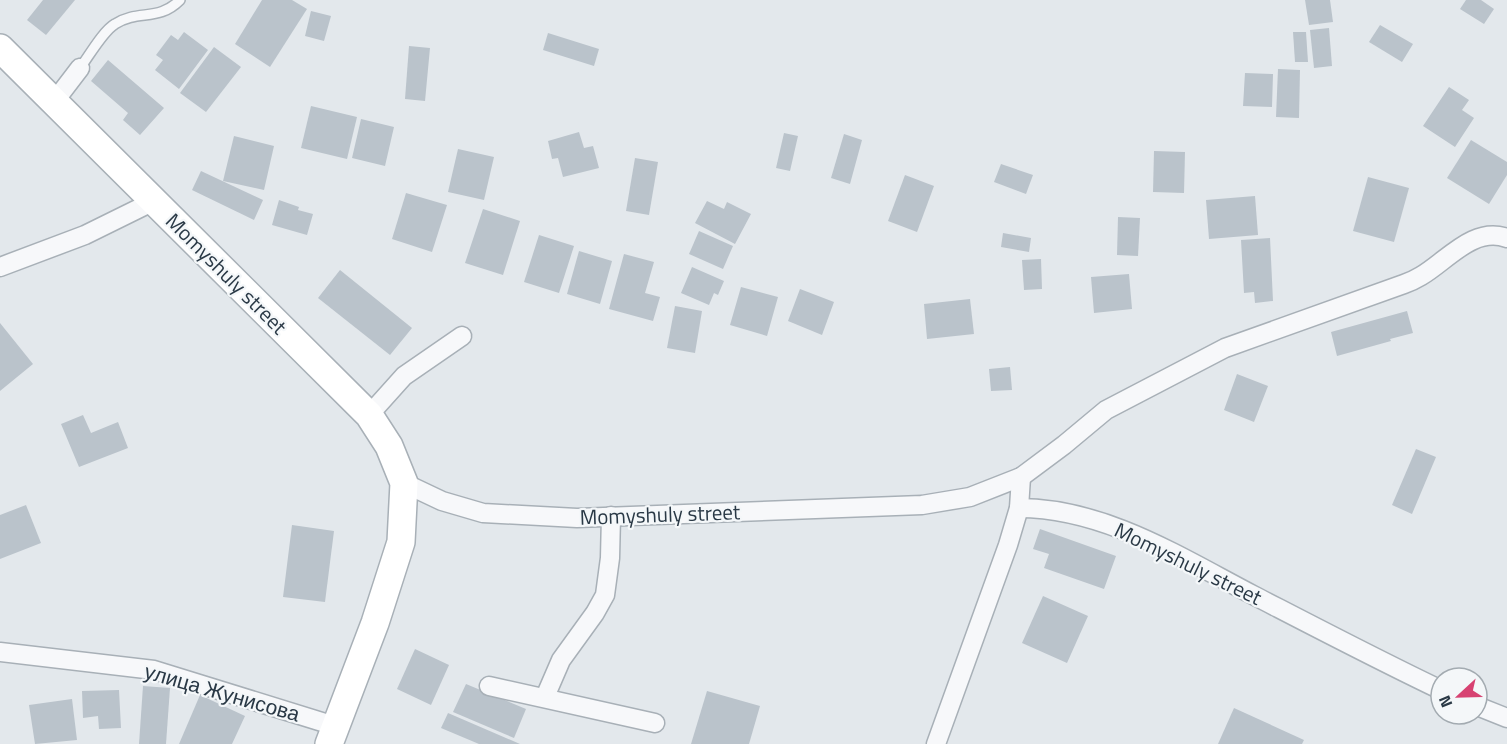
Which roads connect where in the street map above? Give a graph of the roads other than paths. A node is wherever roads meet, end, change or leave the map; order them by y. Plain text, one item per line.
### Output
1 (180, 0) edge
2 (0, 48) edge
3 (80, 68) joint
4 (54, 102) junction
5 (154, 201) junction
6 (1507, 238) edge
7 (0, 267) edge
8 (462, 336) dead end
9 (369, 415) junction
10 (1021, 477) junction
11 (404, 483) junction
12 (1019, 508) junction
13 (611, 516) junction
14 (0, 652) edge
15 (1429, 684) edge
16 (489, 686) dead end
17 (545, 698) junction
18 (1489, 711) edge
19 (1507, 718) edge
20 (655, 723) dead end
21 (332, 735) edge
22 (936, 744) edge

1 - 3 lane
2 - 4 main road, Momyshuly street
3 - 4 street
4 - 5 main road, Momyshuly street
5 - 7 street
5 - 9 main road, Momyshuly street
6 - 10 street, Momyshuly street
8 - 9 street
9 - 11 main road, Momyshuly street
10 - 12 street
10 - 13 street, Momyshuly street
11 - 13 street, Momyshuly street
11 - 21 main road
12 - 15 street, Momyshuly street
12 - 22 street
13 - 17 street
14 - 21 street, улица Жунисова
16 - 17 street
17 - 20 street
18 - 19 street

